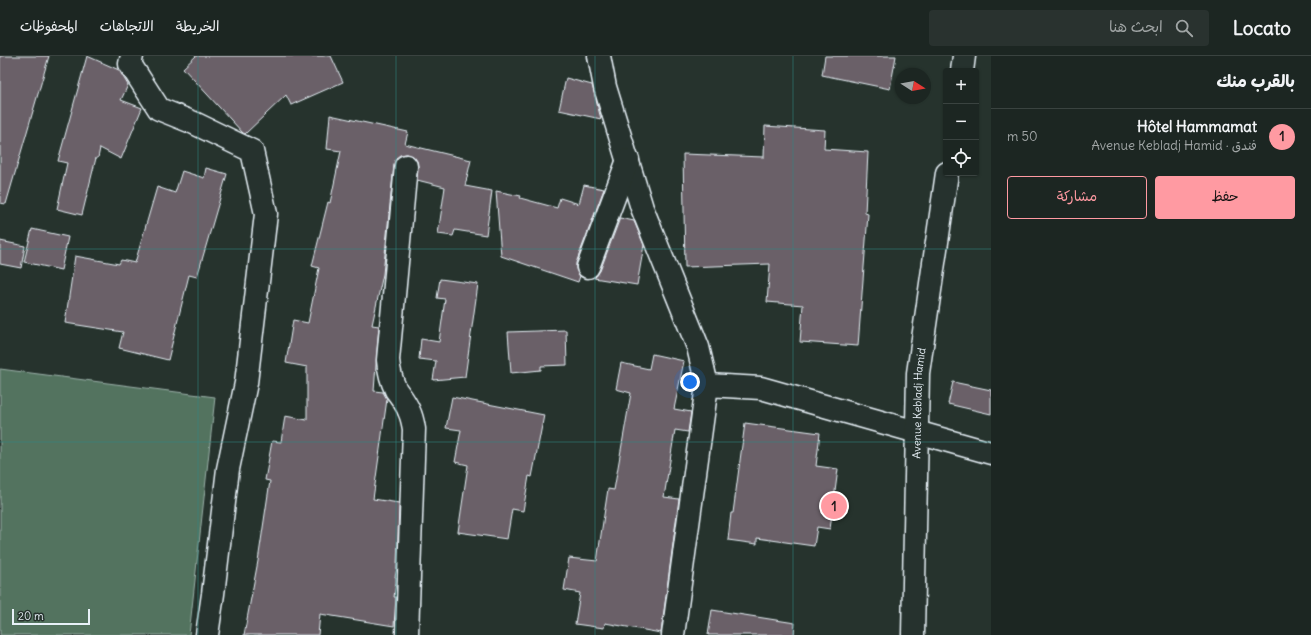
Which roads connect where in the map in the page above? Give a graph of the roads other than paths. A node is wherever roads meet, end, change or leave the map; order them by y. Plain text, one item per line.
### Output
1 (599, 56) edge
2 (964, 56) edge
3 (126, 59) edge
4 (962, 68) edge
5 (628, 160) junction
6 (406, 166) dead end
7 (947, 176) edge
8 (588, 267) dead end
9 (707, 385) junction
10 (916, 432) junction
11 (991, 453) edge
12 (207, 635) edge
13 (407, 635) edge
14 (673, 635) edge
15 (913, 635) edge

1 - 5 street
2 - 4 street
3 - 12 street
5 - 8 street
5 - 9 street
6 - 13 street
7 - 10 street, Avenue Kebladj Hamid
9 - 10 street
9 - 14 street
10 - 11 street
10 - 15 street, Avenue Kebladj Hamid

